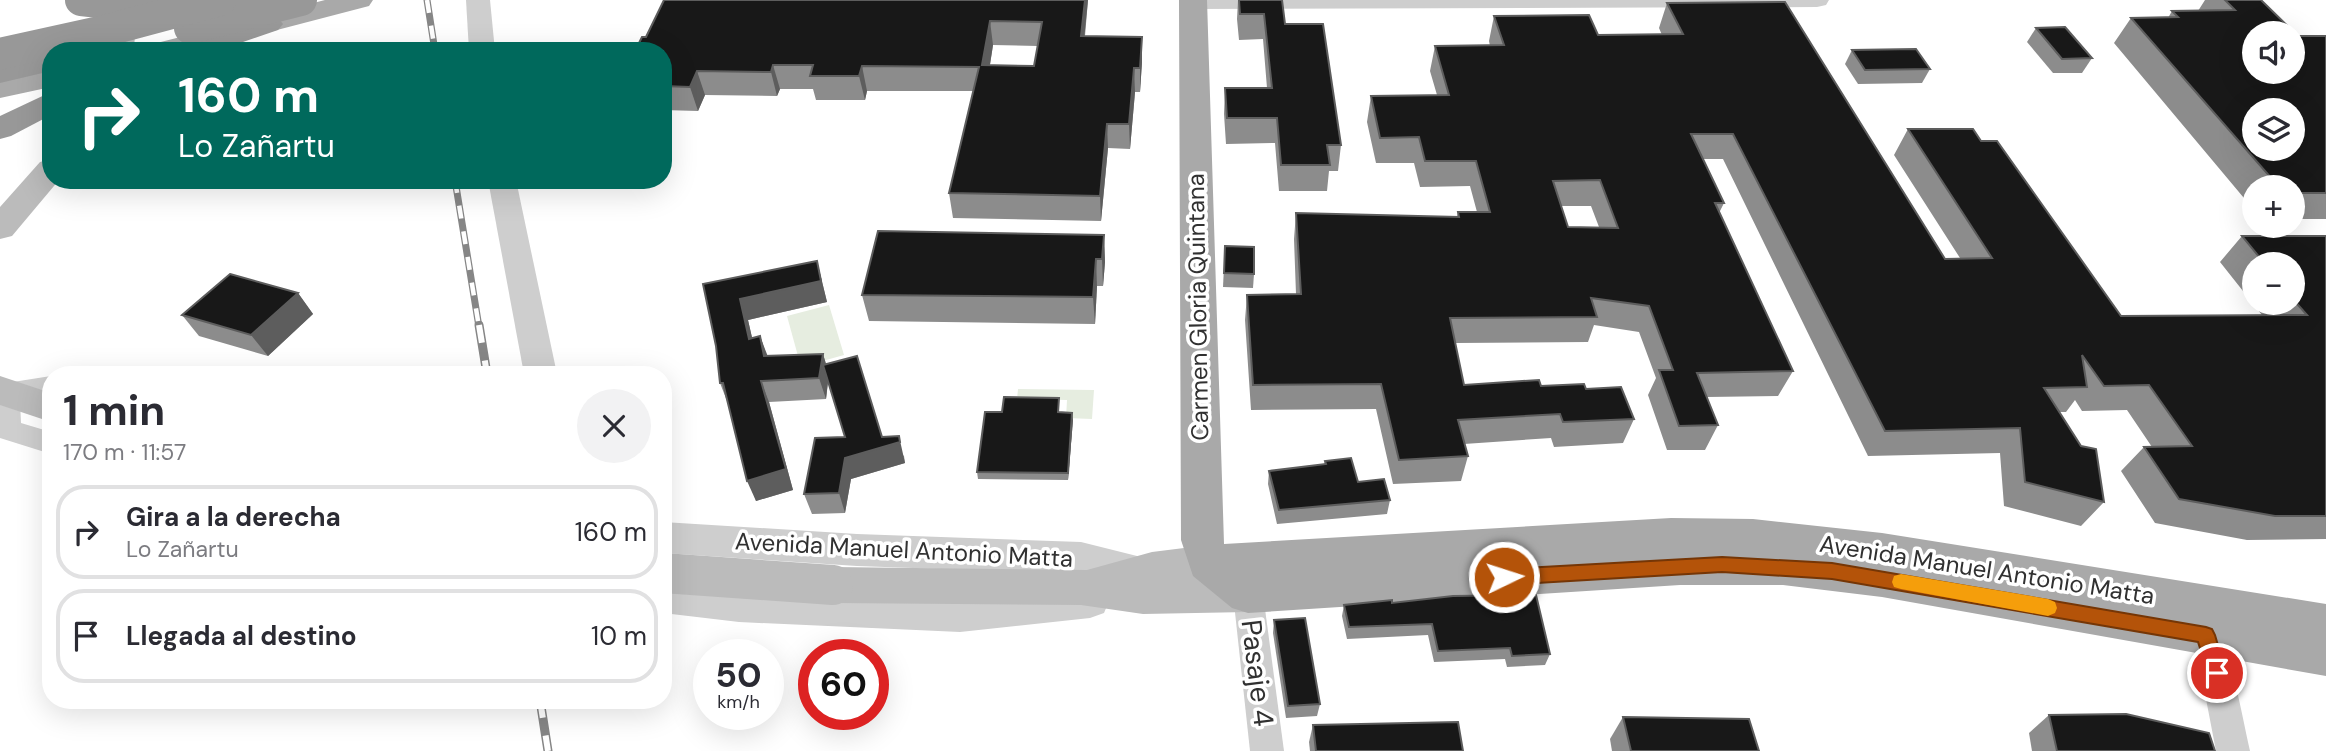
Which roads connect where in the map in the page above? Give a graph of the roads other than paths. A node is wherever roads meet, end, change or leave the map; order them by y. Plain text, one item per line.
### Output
1 (80, 0) edge
2 (123, 0) edge
3 (161, 0) edge
4 (220, 0) edge
5 (302, 0) edge
6 (359, 0) edge
7 (478, 0) edge
8 (1817, 0) edge
9 (1193, 1) edge
10 (268, 24) junction
11 (54, 42) edge
12 (121, 42) edge
13 (135, 42) edge
14 (196, 42) edge
15 (214, 42) edge
16 (481, 42) edge
17 (42, 45) edge
18 (0, 54) edge
19 (42, 64) edge
20 (0, 74) edge
21 (42, 80) edge
22 (0, 89) edge
23 (42, 107) edge
24 (0, 129) edge
25 (42, 179) edge
26 (504, 189) edge
27 (0, 228) edge
28 (539, 366) edge
29 (42, 387) edge
30 (3, 391) edge
31 (42, 405) edge
32 (42, 440) edge
33 (672, 538) edge
34 (1208, 563) junction
35 (672, 574) edge
36 (1143, 584) junction
37 (1248, 594) junction
38 (672, 597) edge
39 (2199, 619) junction
40 (2326, 624) edge
41 (2326, 655) edge
42 (1267, 751) edge
43 (2234, 751) edge

1 - 3 highway, bridge
2 - 12 main road
4 - 11 highway, bridge
5 - 13 highway, bridge
6 - 10 main road
7 - 16 street
8 - 9 street
9 - 34 main road, Carmen Gloria Quintana
10 - 14 main road
10 - 15 highway
17 - 18 highway, bridge
19 - 20 highway
21 - 22 main road
23 - 24 highway
25 - 27 main road
26 - 28 street
29 - 30 street
30 - 31 main road
30 - 32 street
33 - 36 street, Avenida Manuel Antonio Matta
34 - 36 main road, Avenida Manuel Antonio Matta
34 - 37 main road
34 - 39 main road, Avenida Manuel Antonio Matta
35 - 36 main road, Avenida Manuel Antonio Matta, bridge
36 - 37 main road, Avenida Manuel Antonio Matta
36 - 38 street, Avenida Manuel Antonio Matta
37 - 39 main road, Avenida Manuel Antonio Matta
37 - 42 street, Pasaje 4
39 - 40 main road, Avenida Manuel Antonio Matta
39 - 41 main road, Avenida Manuel Antonio Matta
39 - 43 street

